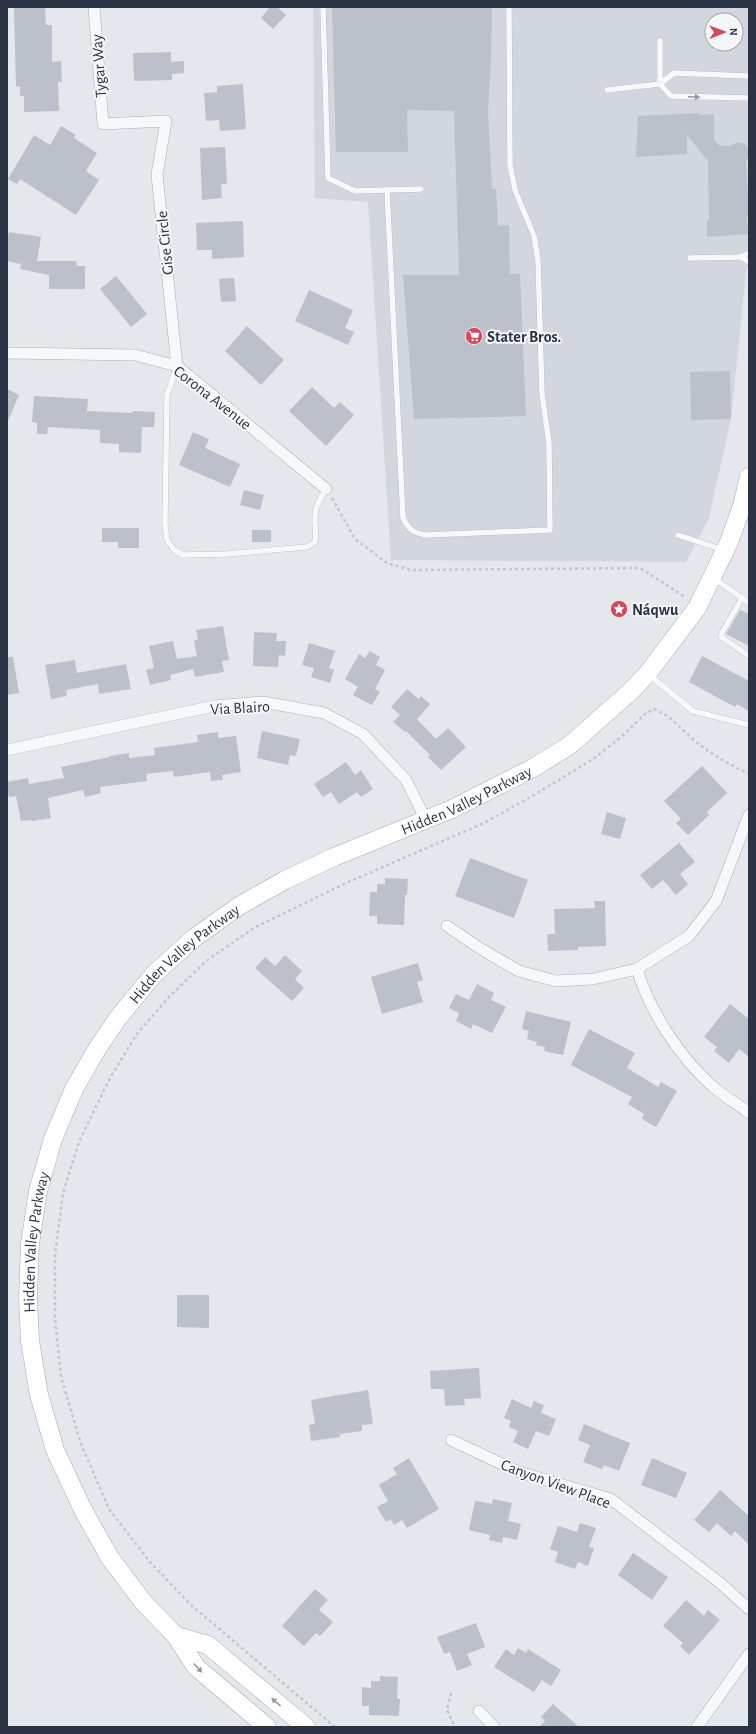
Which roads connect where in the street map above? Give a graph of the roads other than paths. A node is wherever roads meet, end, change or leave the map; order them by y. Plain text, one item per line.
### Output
1 (94, 7) edge
2 (323, 7) edge
3 (509, 7) edge
4 (660, 41) dead end
5 (749, 76) edge
6 (660, 84) junction
7 (607, 90) dead end
8 (749, 98) edge
9 (166, 121) joint
10 (421, 189) dead end
11 (387, 190) junction
12 (749, 253) edge
13 (741, 257) junction
14 (690, 258) dead end
15 (749, 262) edge
16 (7, 353) edge
17 (177, 366) junction
18 (749, 477) edge
19 (326, 489) joint
20 (678, 535) dead end
21 (724, 551) junction
22 (712, 577) junction
23 (742, 598) junction
24 (749, 603) edge
25 (749, 656) edge
26 (648, 673) junction
27 (749, 725) edge
28 (7, 750) edge
29 (749, 815) edge
30 (426, 820) junction
31 (447, 926) dead end
32 (637, 969) junction
33 (749, 1113) edge
34 (451, 1440) dead end
35 (749, 1609) edge
36 (176, 1636) junction
37 (749, 1654) edge
38 (479, 1711) dead end
39 (267, 1727) edge
40 (306, 1727) edge
41 (494, 1727) edge
42 (697, 1727) edge

1 - 9 street, Tygar Way
2 - 11 lane
3 - 11 lane
4 - 6 lane
5 - 6 lane
6 - 7 lane
6 -> 8 lane
9 - 17 street, Gise Circle
10 - 11 lane
12 - 13 lane
13 - 14 lane
13 - 15 lane
16 - 17 street, Corona Avenue
17 - 19 street, Corona Avenue
17 - 19 lane
18 - 21 main road, Hidden Valley Parkway
20 - 21 lane
21 - 22 main road, Hidden Valley Parkway
22 - 23 lane
22 - 26 main road, Hidden Valley Parkway
23 - 24 lane
23 - 25 lane
26 - 27 lane
26 - 30 main road, Hidden Valley Parkway
28 - 30 street, Via Blairo
29 - 32 street
30 - 36 main road, Hidden Valley Parkway
31 - 32 street
32 - 33 street
34 - 35 street, Canyon View Place
36 -> 39 main road, Hidden Valley Parkway
40 -> 36 main road
37 - 42 street
38 - 41 street

